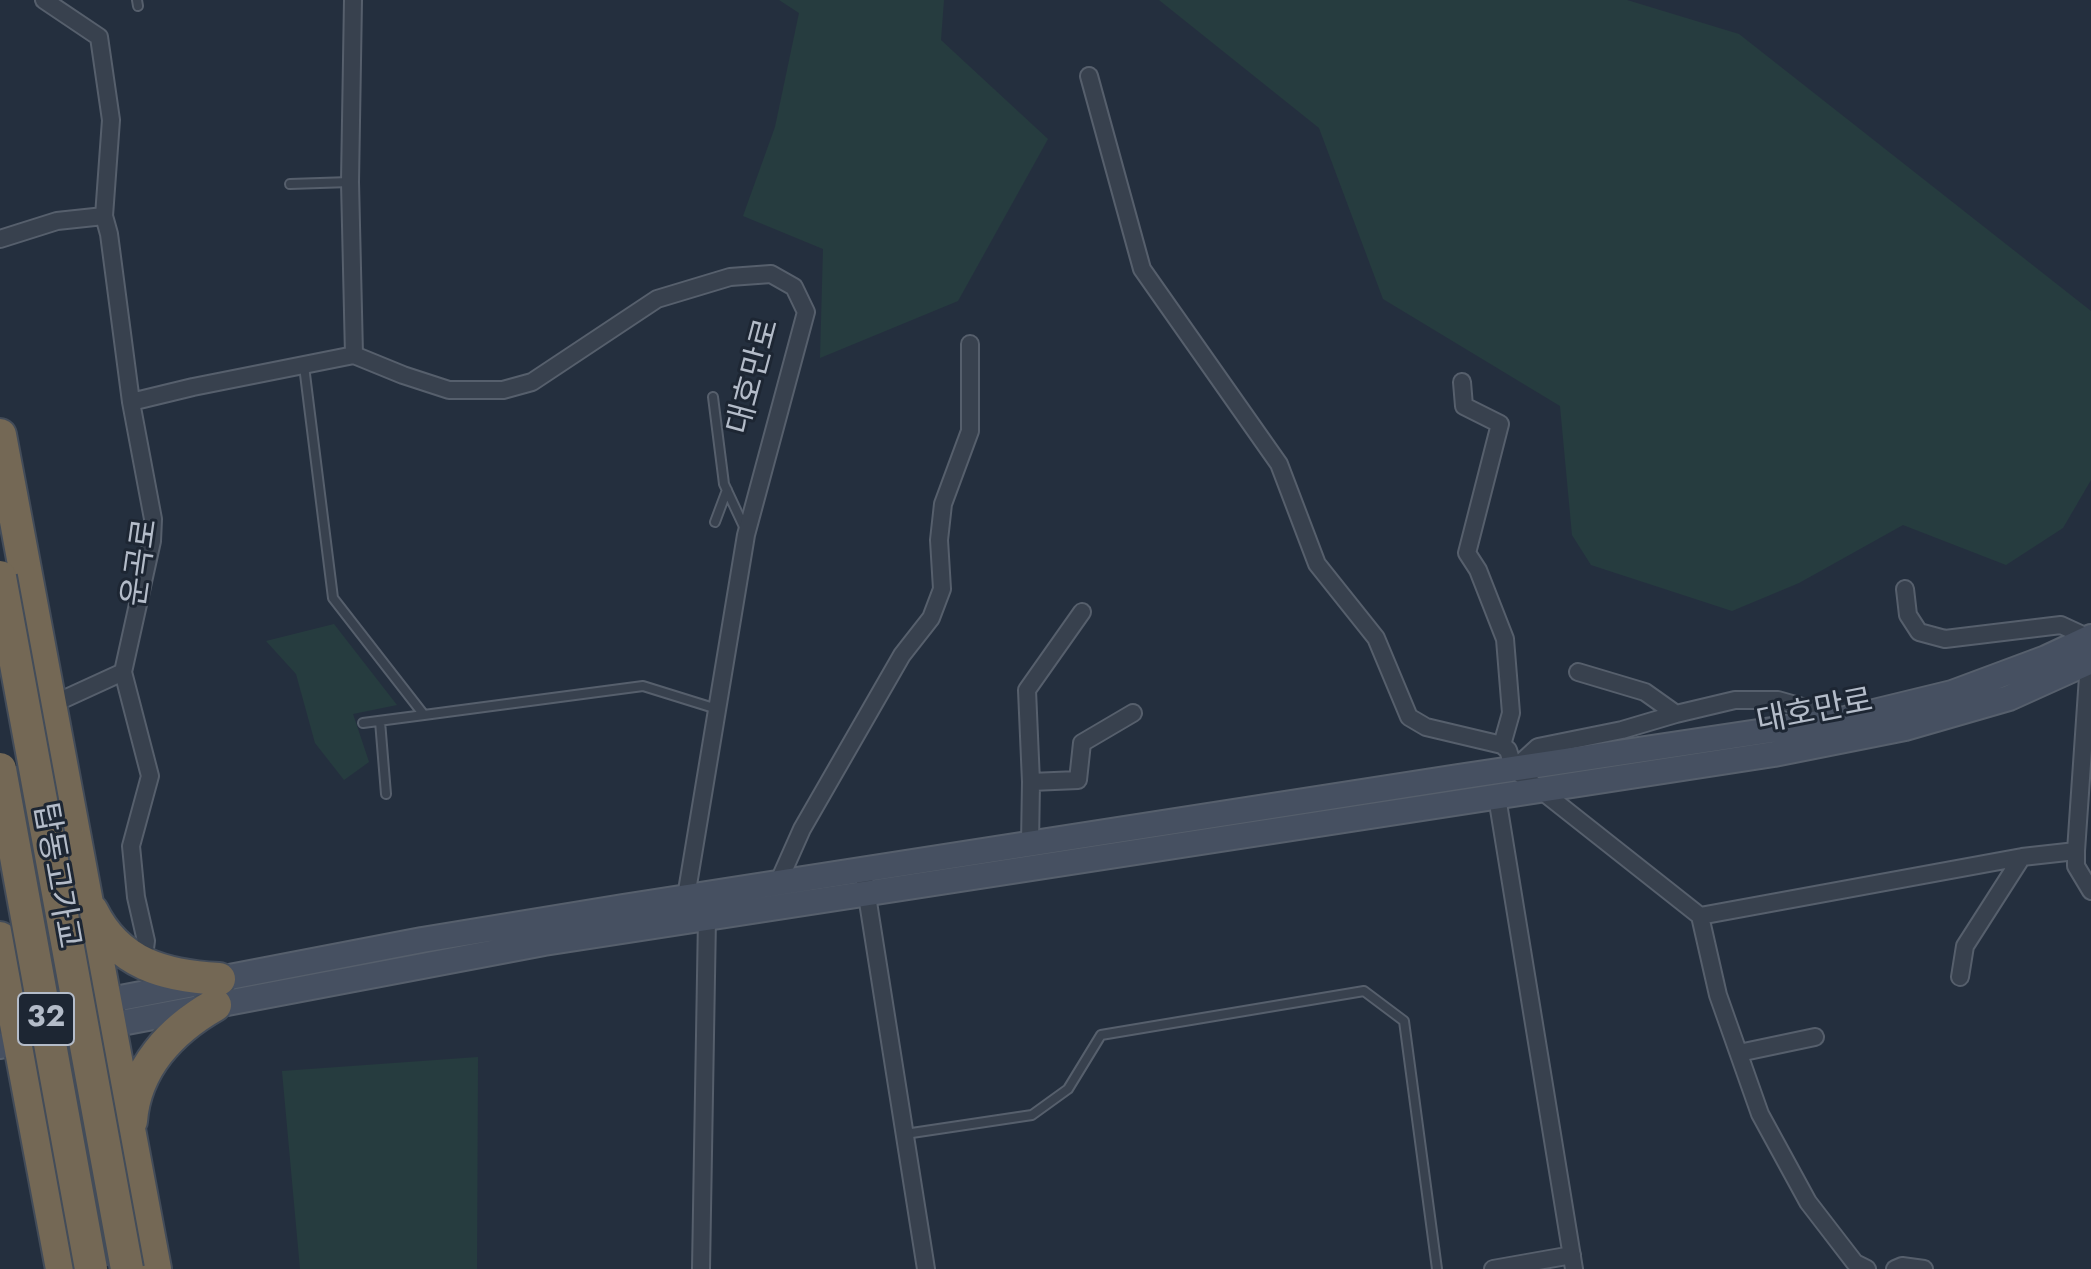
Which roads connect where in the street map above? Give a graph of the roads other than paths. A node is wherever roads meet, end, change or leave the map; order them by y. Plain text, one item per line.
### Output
1 (44, 0) edge
2 (353, 0) edge
3 (1089, 76) dead end
4 (350, 182) junction
5 (290, 184) dead end
6 (104, 216) junction
7 (0, 239) edge
8 (970, 344) dead end
9 (354, 355) junction
10 (304, 366) junction
11 (1462, 382) dead end
12 (713, 397) dead end
13 (131, 402) junction
14 (0, 435) edge
15 (727, 490) junction
16 (715, 522) dead end
17 (747, 533) junction
18 (0, 577) edge
19 (1905, 589) dead end
20 (1082, 612) dead end
21 (2090, 650) edge
22 (123, 672) junction
23 (1578, 672) dead end
24 (51, 705) junction
25 (718, 710) junction
26 (1133, 713) dead end
27 (1676, 714) junction
28 (424, 715) junction
29 (1845, 719) junction
30 (380, 721) junction
31 (363, 723) dead end
32 (2088, 726) edge
33 (1508, 755) junction
34 (0, 769) edge
35 (1031, 782) junction
36 (1540, 790) junction
37 (386, 794) dead end
38 (1497, 797) junction
39 (1030, 844) junction
40 (2076, 851) junction
41 (2022, 857) junction
42 (865, 882) junction
43 (778, 883) junction
44 (83, 884) junction
45 (2091, 891) edge
46 (686, 897) junction
47 (1700, 916) junction
48 (707, 918) junction
49 (0, 938) edge
50 (143, 964) junction
51 (1960, 977) dead end
52 (217, 992) junction
53 (108, 1014) junction
54 (8, 1031) edge
55 (1815, 1037) dead end
56 (1739, 1053) junction
57 (0, 1087) edge
58 (905, 1134) junction
59 (131, 1140) junction
60 (38, 1145) junction
61 (1573, 1262) edge
62 (62, 1269) edge
63 (91, 1269) edge
64 (127, 1269) edge
65 (155, 1269) edge
66 (701, 1269) edge
67 (926, 1269) edge
68 (1437, 1269) edge
69 (1493, 1269) edge
70 (1867, 1269) edge
71 (1895, 1269) edge
72 (1924, 1269) edge

1 - 6 street, 운곡로
2 - 4 street
3 - 33 street, 대호만로
4 - 5 lane
4 - 9 street
6 - 7 street
6 - 13 street, 운곡로
8 - 43 street
9 - 10 street
9 - 17 street, 대호만로
10 - 13 street
10 - 28 lane
11 - 33 street
12 - 15 lane
13 - 22 street, 운곡로
14 - 24 highway
15 - 16 lane
15 - 17 lane
17 - 25 street, 대호만로
18 - 64 highway, 탑동고가교, bridge
19 - 21 street
20 - 35 street
21 - 29 main road, 대호만로
21 - 32 street
21 - 36 main road, 대호만로
22 - 24 street
22 - 50 street, 운곡로
23 - 27 street
24 - 44 highway
25 - 28 lane
25 - 46 street, 대호만로
26 - 35 street
27 - 29 street, 대호만로
27 - 33 street, 대호만로
28 - 30 lane
29 - 33 main road, 대호만로
30 - 31 lane
30 - 37 lane
32 - 40 street
33 - 36 street, 대호만로
33 - 39 main road
34 - 63 highway, 탑동고가교 / 32, bridge
35 - 39 street
36 - 38 main road, 대호만로
36 - 47 street, 대호만로
38 - 42 main road, 대호만로
38 - 61 street
39 - 42 main road
40 - 41 street
40 - 45 street
41 - 47 street
41 - 51 street
42 - 43 main road
42 - 48 main road
42 - 58 street
43 - 46 main road
44 - 50 highway
44 - 53 highway
46 - 52 main road
47 - 56 street
48 - 52 main road
48 - 66 street
49 - 54 highway
50 - 52 highway
52 - 53 main road
52 - 59 highway
53 - 54 main road
53 - 59 highway
54 - 60 highway
55 - 56 street
56 - 70 street
57 - 60 highway
58 - 67 street
58 - 68 lane
59 - 65 highway
60 - 62 highway
61 - 69 street
71 - 72 street

